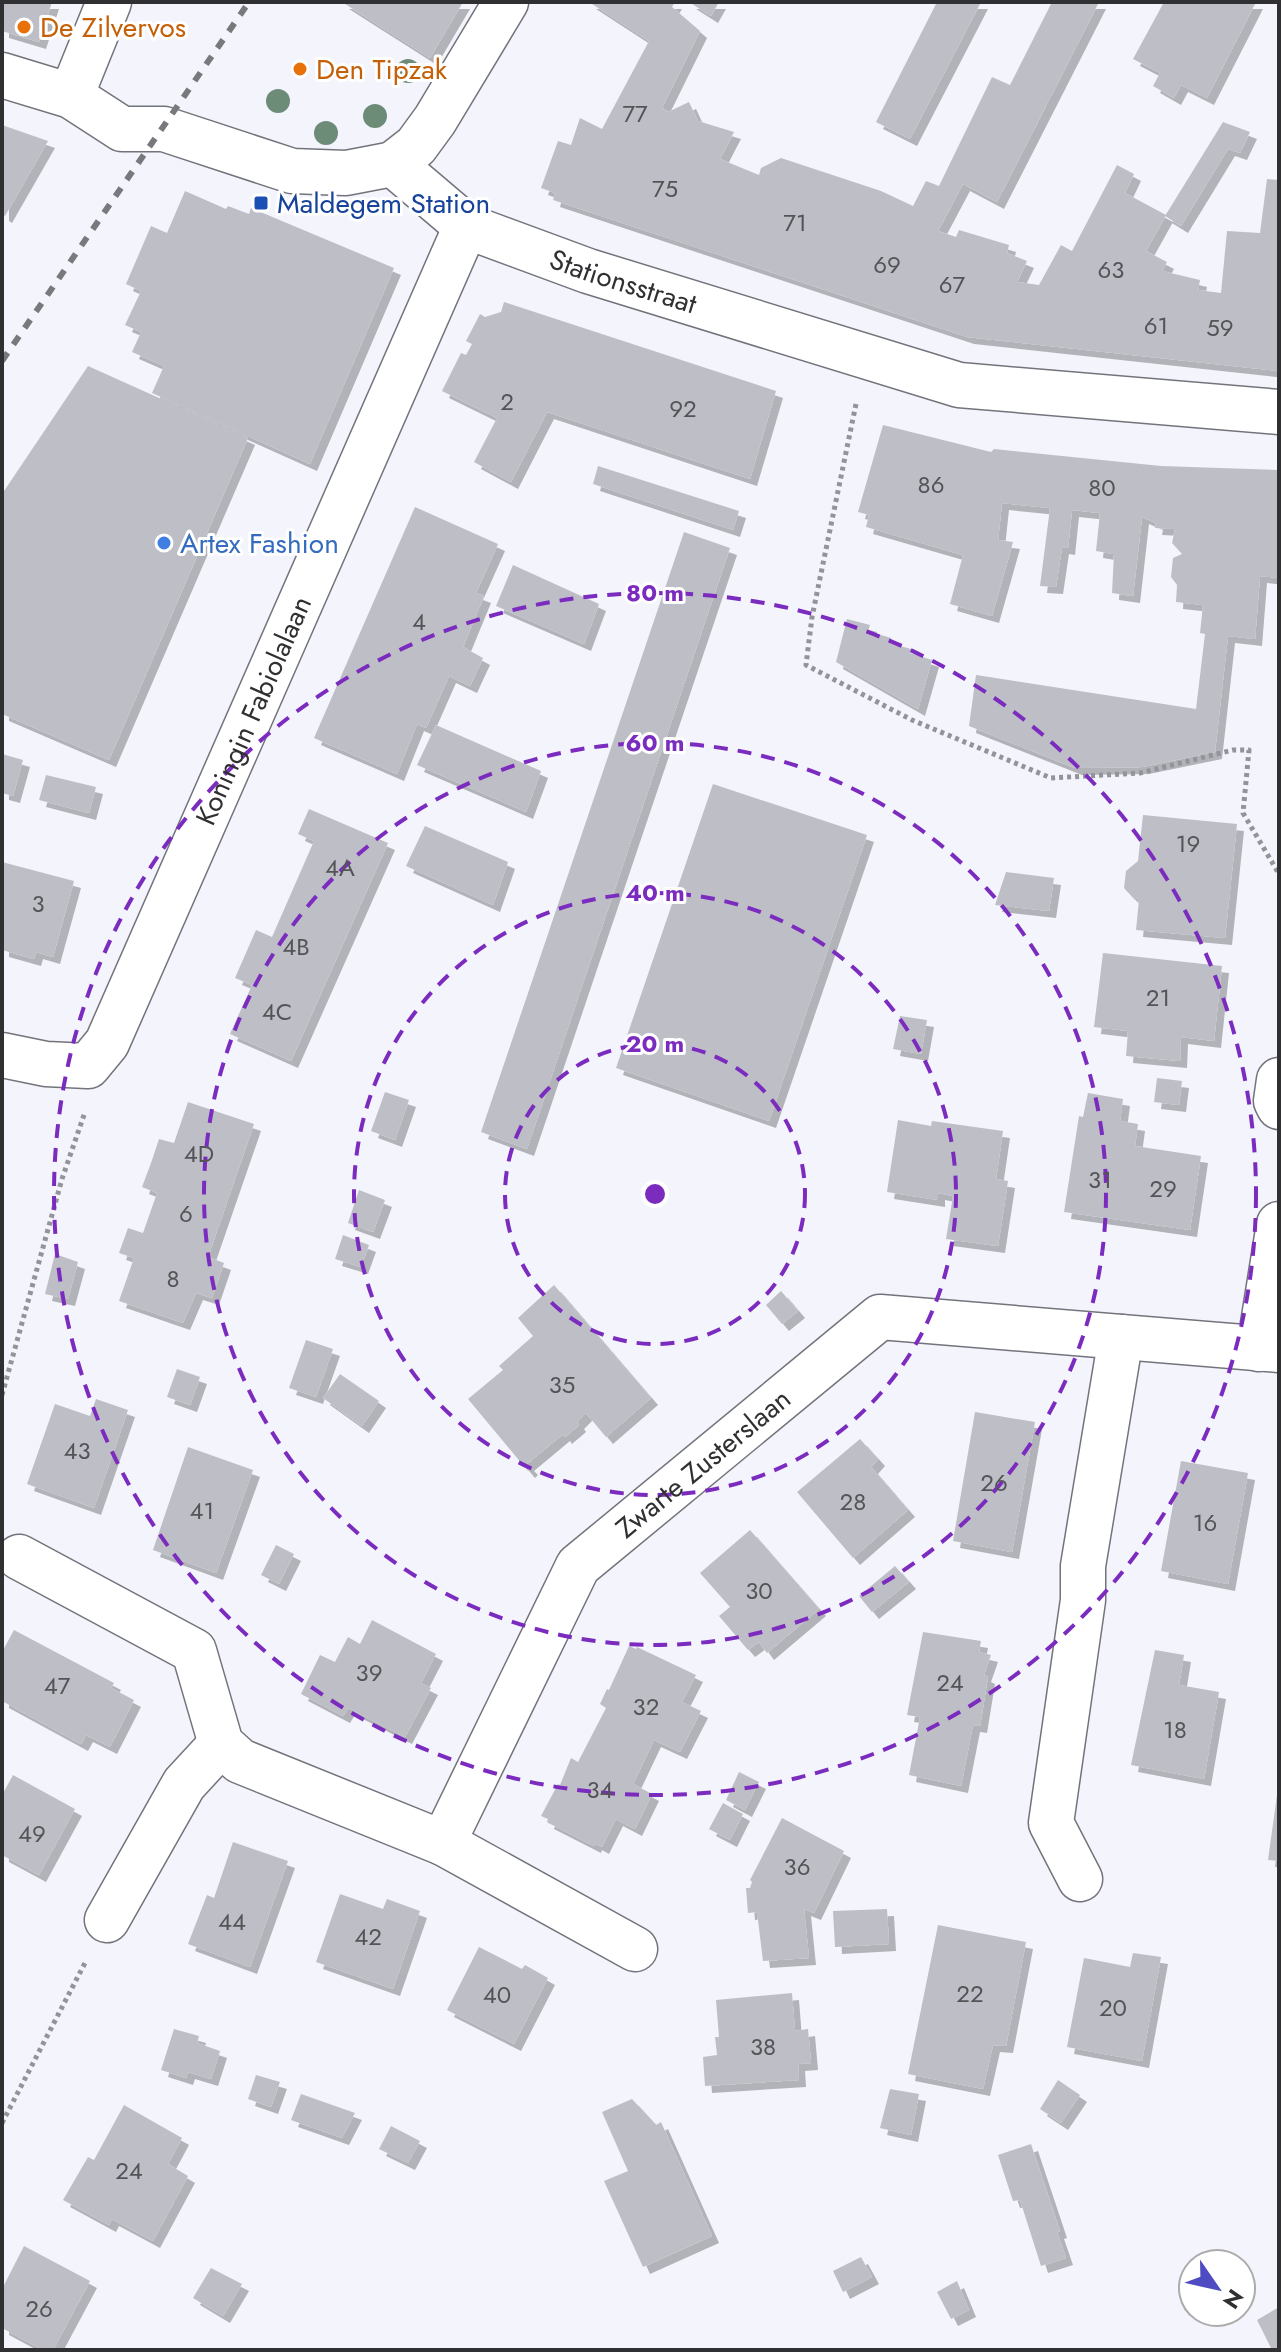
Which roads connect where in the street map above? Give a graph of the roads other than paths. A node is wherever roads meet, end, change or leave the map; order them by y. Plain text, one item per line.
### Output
1 (109, 2) edge
2 (506, 2) edge
3 (2, 75) edge
4 (71, 96) junction
5 (393, 164) junction
6 (466, 226) junction
7 (1279, 412) edge
8 (2, 1055) edge
9 (1279, 1080) edge
10 (1279, 1107) edge
11 (1279, 1224) edge
12 (1121, 1337) junction
13 (1269, 1350) edge
14 (19, 1557) dead end
15 (221, 1744) junction
16 (443, 1843) junction
17 (1080, 1879) dead end
18 (107, 1920) road end
19 (635, 1949) dead end

1 - 4 street
2 - 5 street
3 - 4 street
4 - 5 street
5 - 6 street, Stationsstraat
6 - 7 street, Stationsstraat
6 - 8 street, Koningin Fabiolalaan
9 - 10 street
11 - 13 street, Zwarte Zusterslaan
12 - 13 street, Zwarte Zusterslaan
12 - 16 street, Zwarte Zusterslaan
12 - 17 street
14 - 15 street
15 - 16 street
15 - 18 street
16 - 19 street

